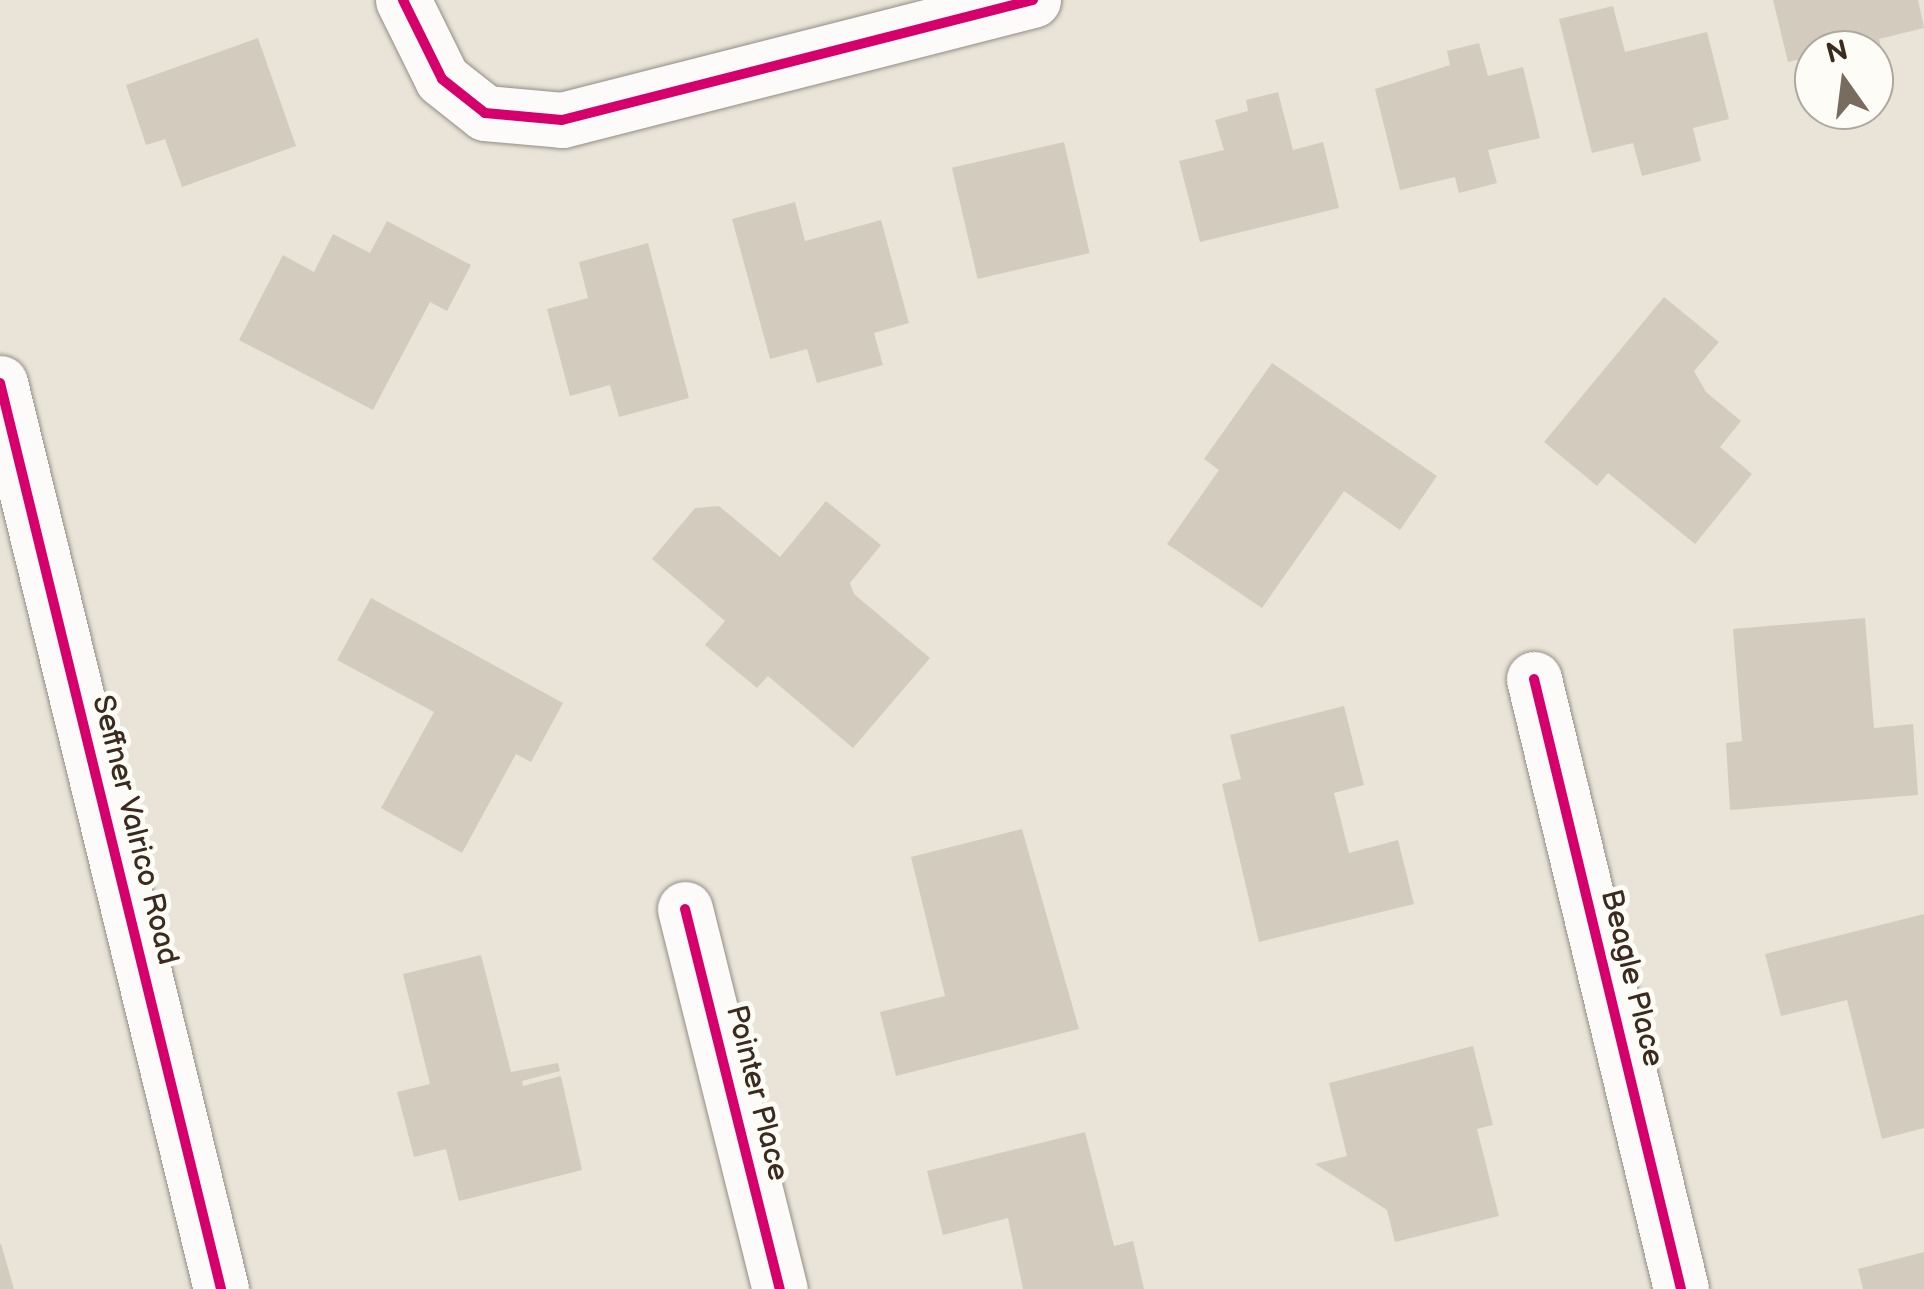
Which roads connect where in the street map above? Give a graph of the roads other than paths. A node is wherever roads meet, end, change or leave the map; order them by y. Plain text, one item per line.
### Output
1 (403, 0) edge
2 (1033, 0) edge
3 (0, 383) edge
4 (1534, 679) dead end
5 (685, 909) dead end
6 (222, 1289) edge
7 (780, 1289) edge
8 (1681, 1289) edge

1 - 2 street
3 - 6 street, Seffner Valrico Road
4 - 8 street, Beagle Place
5 - 7 street, Pointer Place

